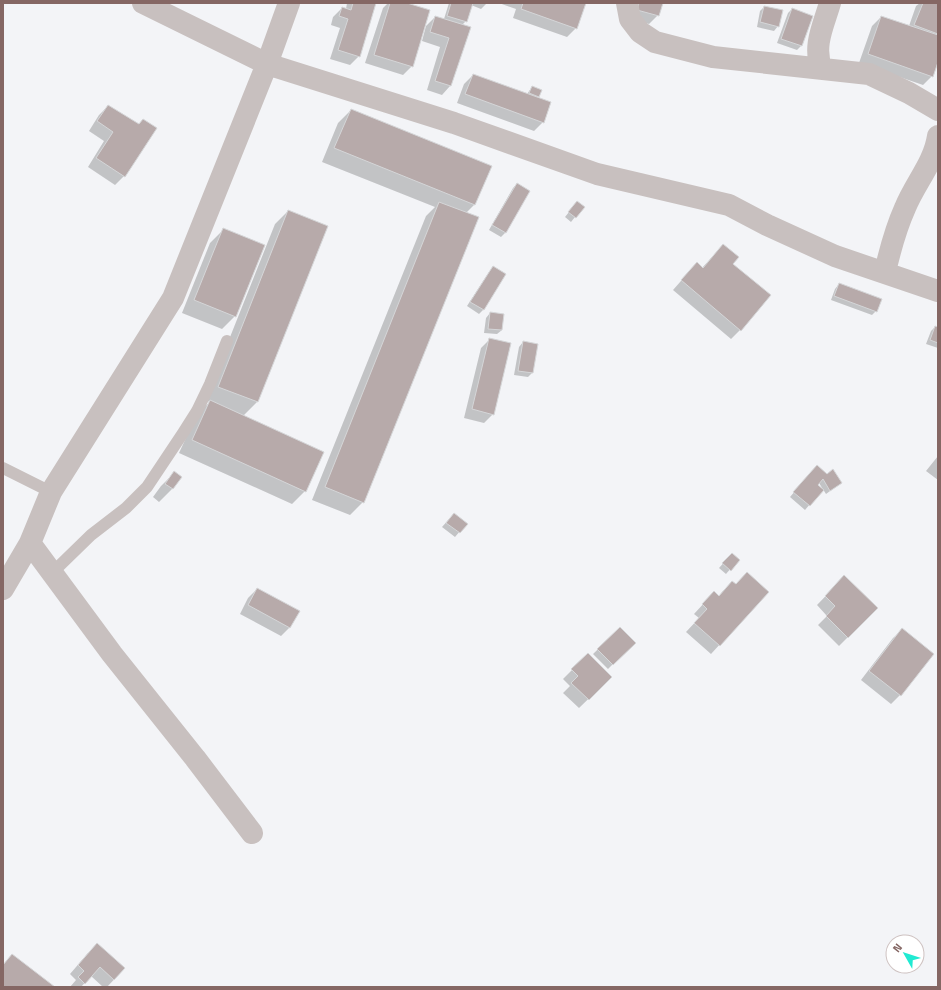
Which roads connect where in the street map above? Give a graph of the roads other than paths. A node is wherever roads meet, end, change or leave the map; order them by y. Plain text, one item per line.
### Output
1 (143, 3) edge
2 (289, 3) edge
3 (627, 3) edge
4 (830, 3) edge
5 (267, 64) junction
6 (822, 69) junction
7 (938, 110) edge
8 (938, 136) edge
9 (885, 272) junction
10 (938, 291) edge
11 (227, 341) dead end
12 (3, 468) edge
13 (51, 492) junction
14 (30, 543) junction
15 (53, 572) junction
16 (3, 589) edge
17 (252, 833) dead end

1 - 5 street
2 - 5 street
3 - 6 street
4 - 6 street
5 - 9 street
5 - 13 street
6 - 7 street
8 - 9 street
9 - 10 street
11 - 15 lane
12 - 13 lane
13 - 14 street
14 - 15 street
14 - 16 street
15 - 17 street

